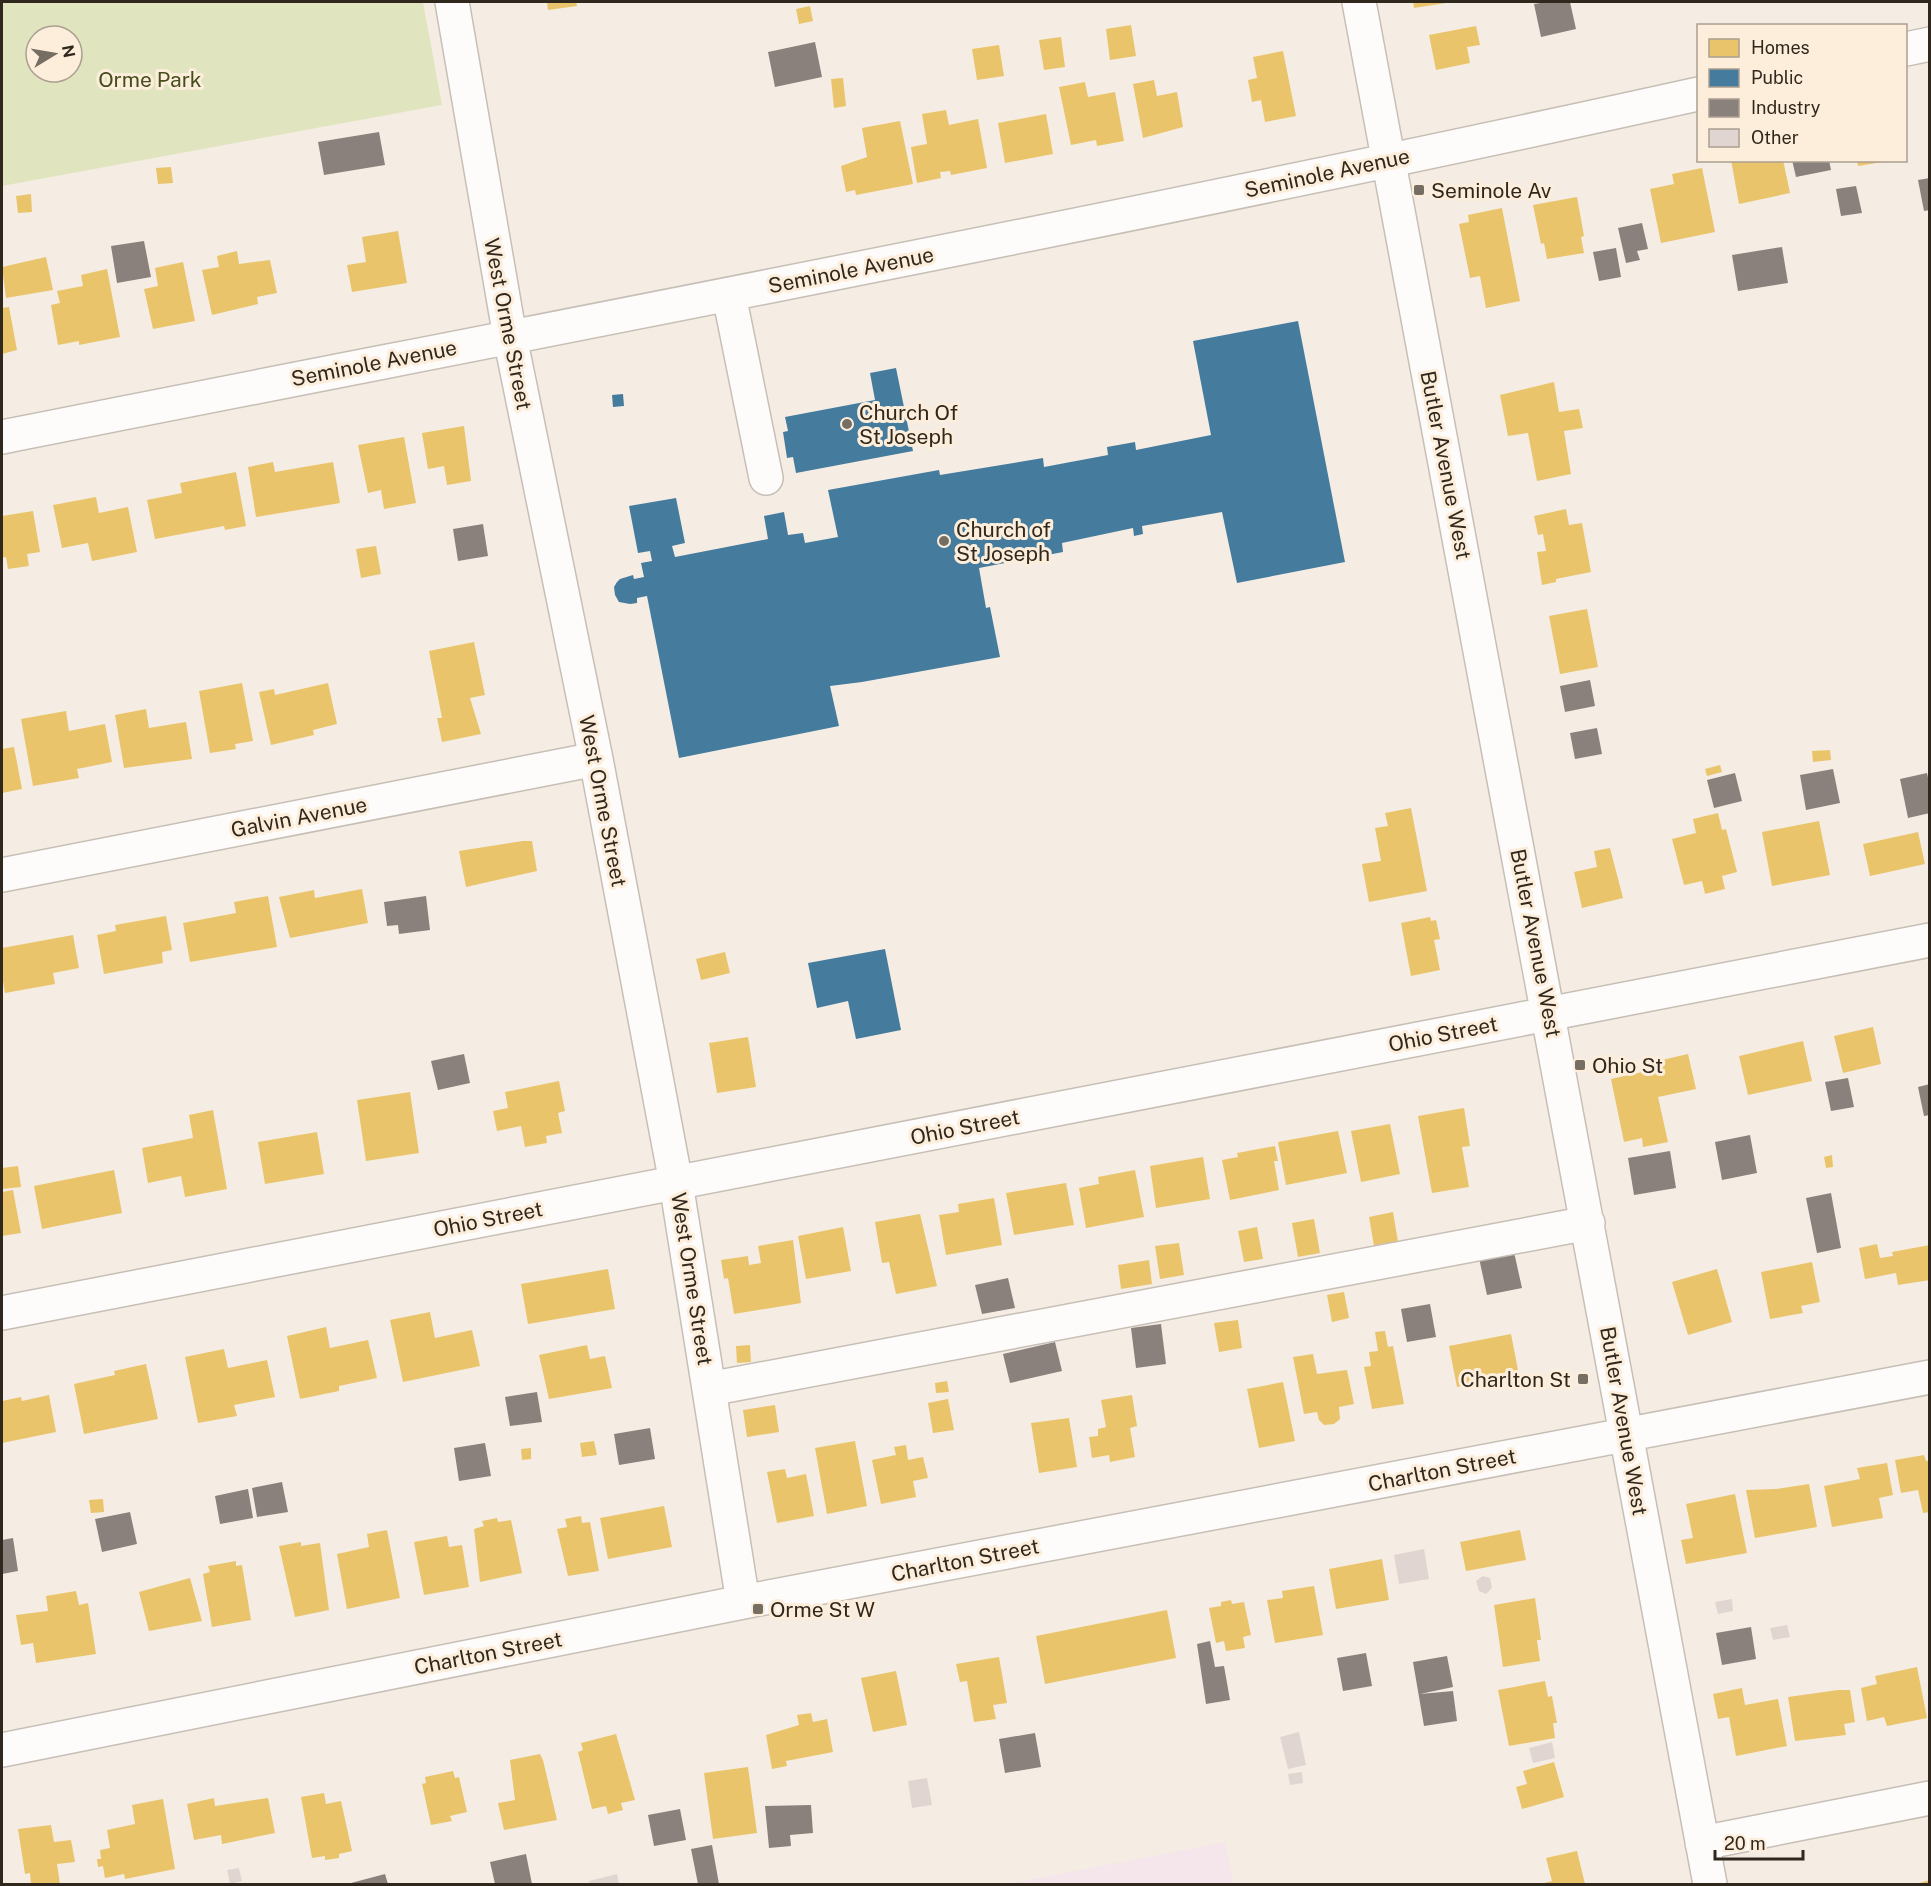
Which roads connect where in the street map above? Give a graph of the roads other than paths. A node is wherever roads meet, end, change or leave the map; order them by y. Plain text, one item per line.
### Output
1 (452, 2) edge
2 (1359, 2) edge
3 (1929, 44) edge
4 (1907, 49) edge
5 (1697, 94) edge
6 (1389, 161) junction
7 (729, 295) junction
8 (510, 337) junction
9 (2, 437) edge
10 (766, 478) dead end
11 (596, 759) junction
12 (2, 875) edge
13 (1929, 940) edge
14 (1549, 1014) junction
15 (676, 1183) junction
16 (1588, 1223) junction
17 (2, 1313) edge
18 (1929, 1377) edge
19 (709, 1389) junction
20 (1627, 1435) junction
21 (743, 1602) junction
22 (2, 1750) edge
23 (1929, 1798) edge
24 (1702, 1842) junction
25 (1710, 1884) edge

1 - 8 street, West Orme Street
2 - 6 street, Butler Avenue West
3 - 4 street
5 - 6 street, Seminole Avenue
6 - 7 street, Seminole Avenue
6 - 14 street, Butler Avenue West
7 - 8 street, Seminole Avenue
7 - 10 street
8 - 9 street, Seminole Avenue
8 - 11 street, West Orme Street
11 - 12 street, Galvin Avenue
11 - 15 street, West Orme Street
13 - 14 street, Ohio Street
14 - 15 street, Ohio Street
14 - 16 street, Butler Avenue West
15 - 17 street, Ohio Street
15 - 19 street, West Orme Street
16 - 19 street
16 - 20 street, Butler Avenue West
18 - 20 street, Charlton Street
19 - 21 street, West Orme Street
20 - 21 street, Charlton Street
20 - 24 street, Butler Avenue West
21 - 22 street, Charlton Street
23 - 24 street
24 - 25 street, Butler Avenue West

